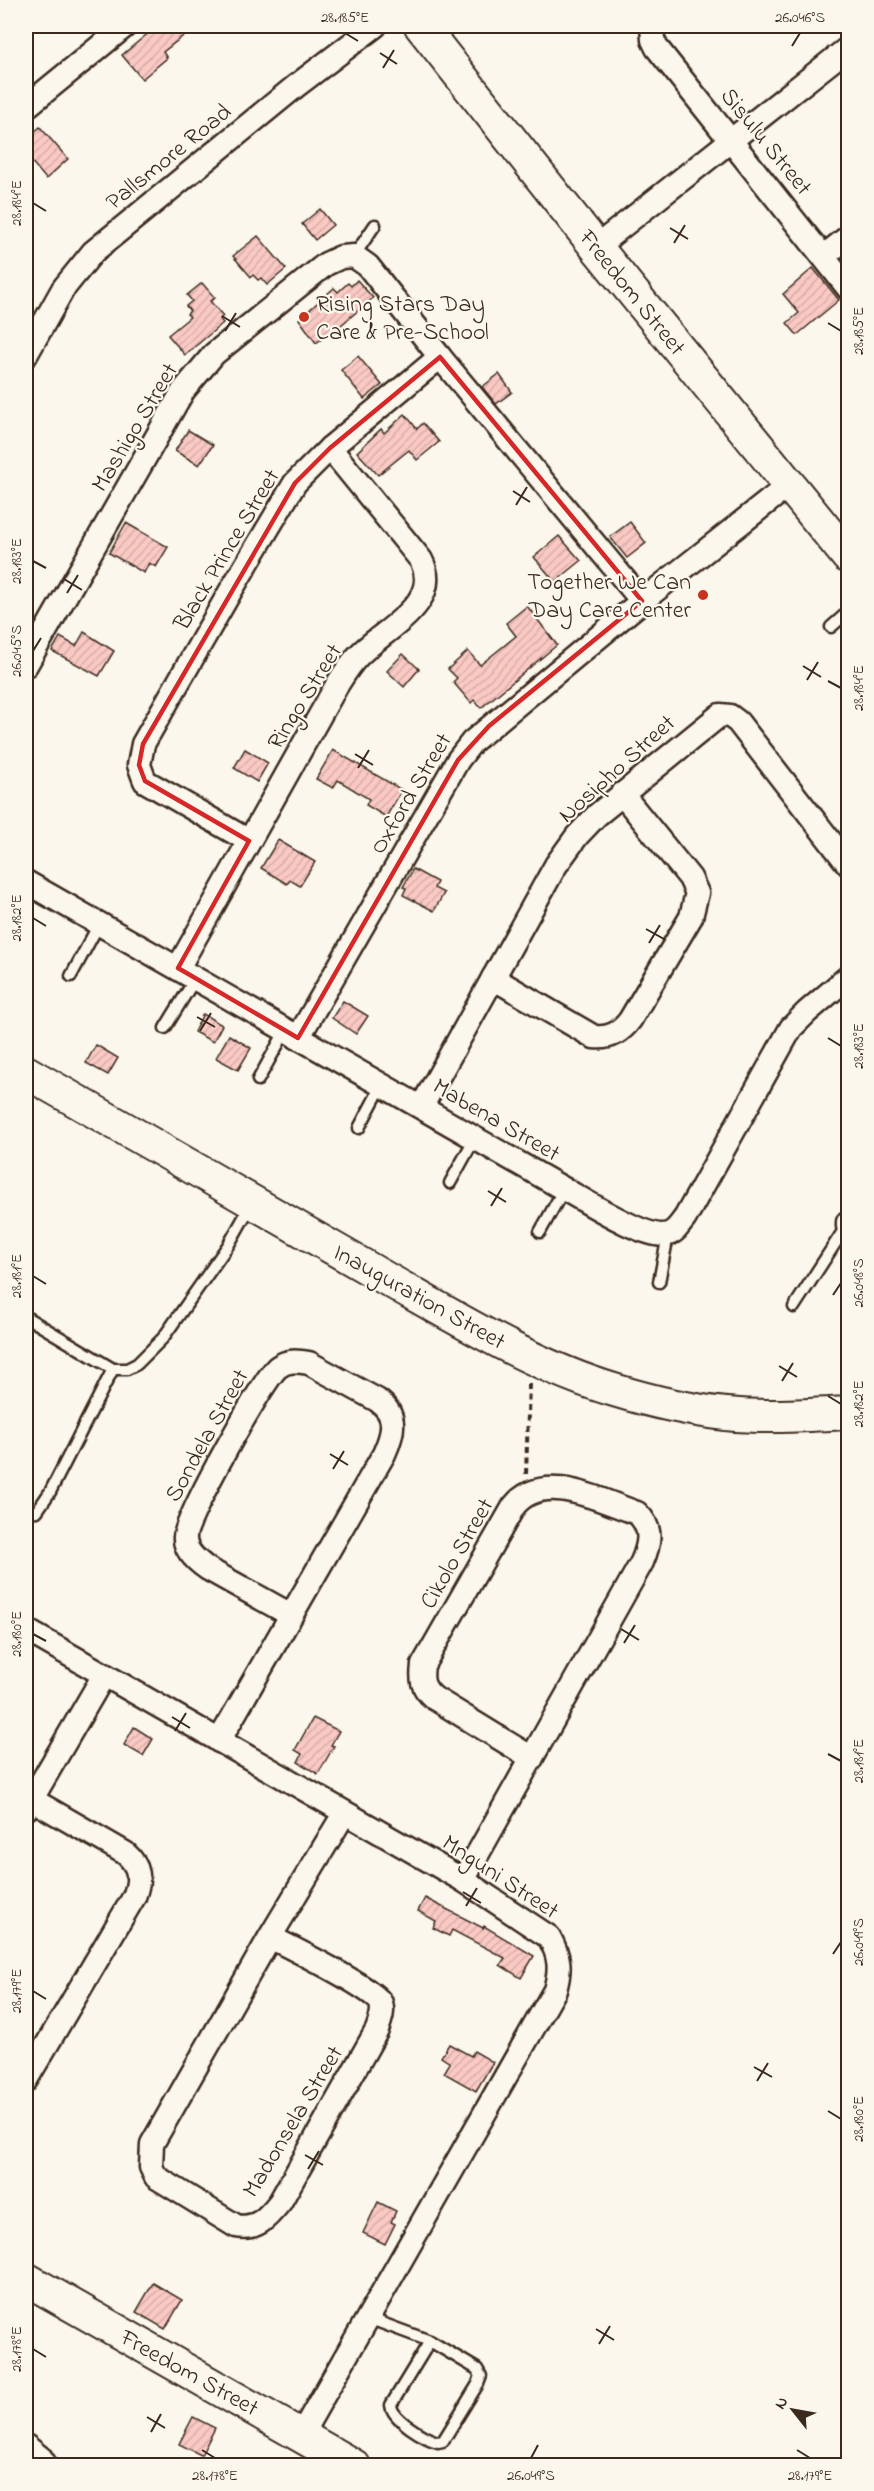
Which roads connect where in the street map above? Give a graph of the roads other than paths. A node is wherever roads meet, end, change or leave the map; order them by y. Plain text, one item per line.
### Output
1 (125, 26) edge
2 (375, 26) edge
3 (421, 26) edge
4 (652, 26) edge
5 (849, 48) edge
6 (26, 107) edge
7 (732, 140) junction
8 (375, 225) dead end
9 (849, 237) edge
10 (596, 247) junction
11 (354, 256) junction
12 (824, 256) junction
13 (849, 288) edge
14 (26, 356) edge
15 (440, 357) junction
16 (330, 448) junction
17 (789, 485) junction
18 (849, 557) edge
19 (642, 601) junction
20 (849, 612) edge
21 (831, 627) dead end
22 (26, 665) edge
23 (622, 794) junction
24 (249, 841) junction
25 (849, 864) edge
26 (26, 882) edge
27 (99, 924) junction
28 (186, 973) junction
29 (71, 976) dead end
30 (849, 977) edge
31 (493, 978) junction
32 (165, 1028) dead end
33 (292, 1034) junction
34 (26, 1072) edge
35 (258, 1080) dead end
36 (382, 1085) junction
37 (422, 1106) junction
38 (359, 1128) dead end
39 (475, 1138) junction
40 (450, 1183) dead end
41 (564, 1189) junction
42 (252, 1203) junction
43 (848, 1225) edge
44 (540, 1232) dead end
45 (668, 1235) junction
46 (659, 1282) dead end
47 (794, 1307) dead end
48 (26, 1317) edge
49 (113, 1369) junction
50 (849, 1413) edge
51 (26, 1512) edge
52 (291, 1615) junction
53 (26, 1630) edge
54 (104, 1675) junction
55 (219, 1741) junction
56 (532, 1758) junction
57 (28, 1804) edge
58 (344, 1814) junction
59 (463, 1880) junction
60 (270, 1936) junction
61 (26, 2080) edge
62 (26, 2279) edge
63 (368, 2318) junction
64 (430, 2341) junction
65 (300, 2434) junction
66 (26, 2446) edge
67 (46, 2466) edge
68 (354, 2466) edge

1 - 6 street
2 - 14 street, Pallsmore Road
3 - 10 street, Freedom Street
4 - 7 street, Sisulu Street
5 - 7 street
7 - 10 street
7 - 12 street, Sisulu Street
8 - 11 lane
9 - 12 street
10 - 17 street, Freedom Street
11 - 15 street
11 - 22 street, Mashigo Street
12 - 13 street, Sisulu Street
15 - 16 street, Black Prince Street
15 - 19 street
16 - 24 street, Ringo Street
16 - 24 street, Black Prince Street
17 - 18 street, Freedom Street
17 - 19 street, Oxford Street
19 - 33 street, Oxford Street
20 - 21 lane
23 - 25 street, Nosipho Street
23 - 31 street, Nosipho Street
23 - 31 street
24 - 28 street, Ringo Street
26 - 27 street, Mabena Street
27 - 28 street, Mabena Street
27 - 29 lane
28 - 32 lane
28 - 33 street, Mabena Street
30 - 45 street
31 - 37 street, Nosipho Street
33 - 35 lane
33 - 36 street, Mabena Street
34 - 42 street, Inauguration Street
36 - 37 street, Mabena Street
36 - 38 lane
37 - 39 street, Mabena Street
39 - 40 lane
39 - 41 street, Mabena Street
41 - 44 lane
41 - 45 street, Mabena Street
42 - 49 lane
42 - 50 street, Inauguration Street
43 - 47 lane
45 - 46 lane
48 - 49 lane
49 - 51 lane
52 - 52 street, Sondela Street
52 - 55 street, Sondela Street
53 - 54 street, Mnguni Street
54 - 55 street, Mnguni Street
54 - 57 street
55 - 58 street, Mnguni Street
56 - 56 street, Cikolo Street
56 - 59 street, Cikolo Street
57 - 61 street
58 - 59 street, Mnguni Street
58 - 60 street, Madonsela Street
59 - 63 street, Mnguni Street
60 - 60 street, Madonsela Street
62 - 65 street, Freedom Street
63 - 64 lane
63 - 65 street, Mnguni Street
64 - 64 lane
65 - 68 street, Freedom Street
66 - 67 street

